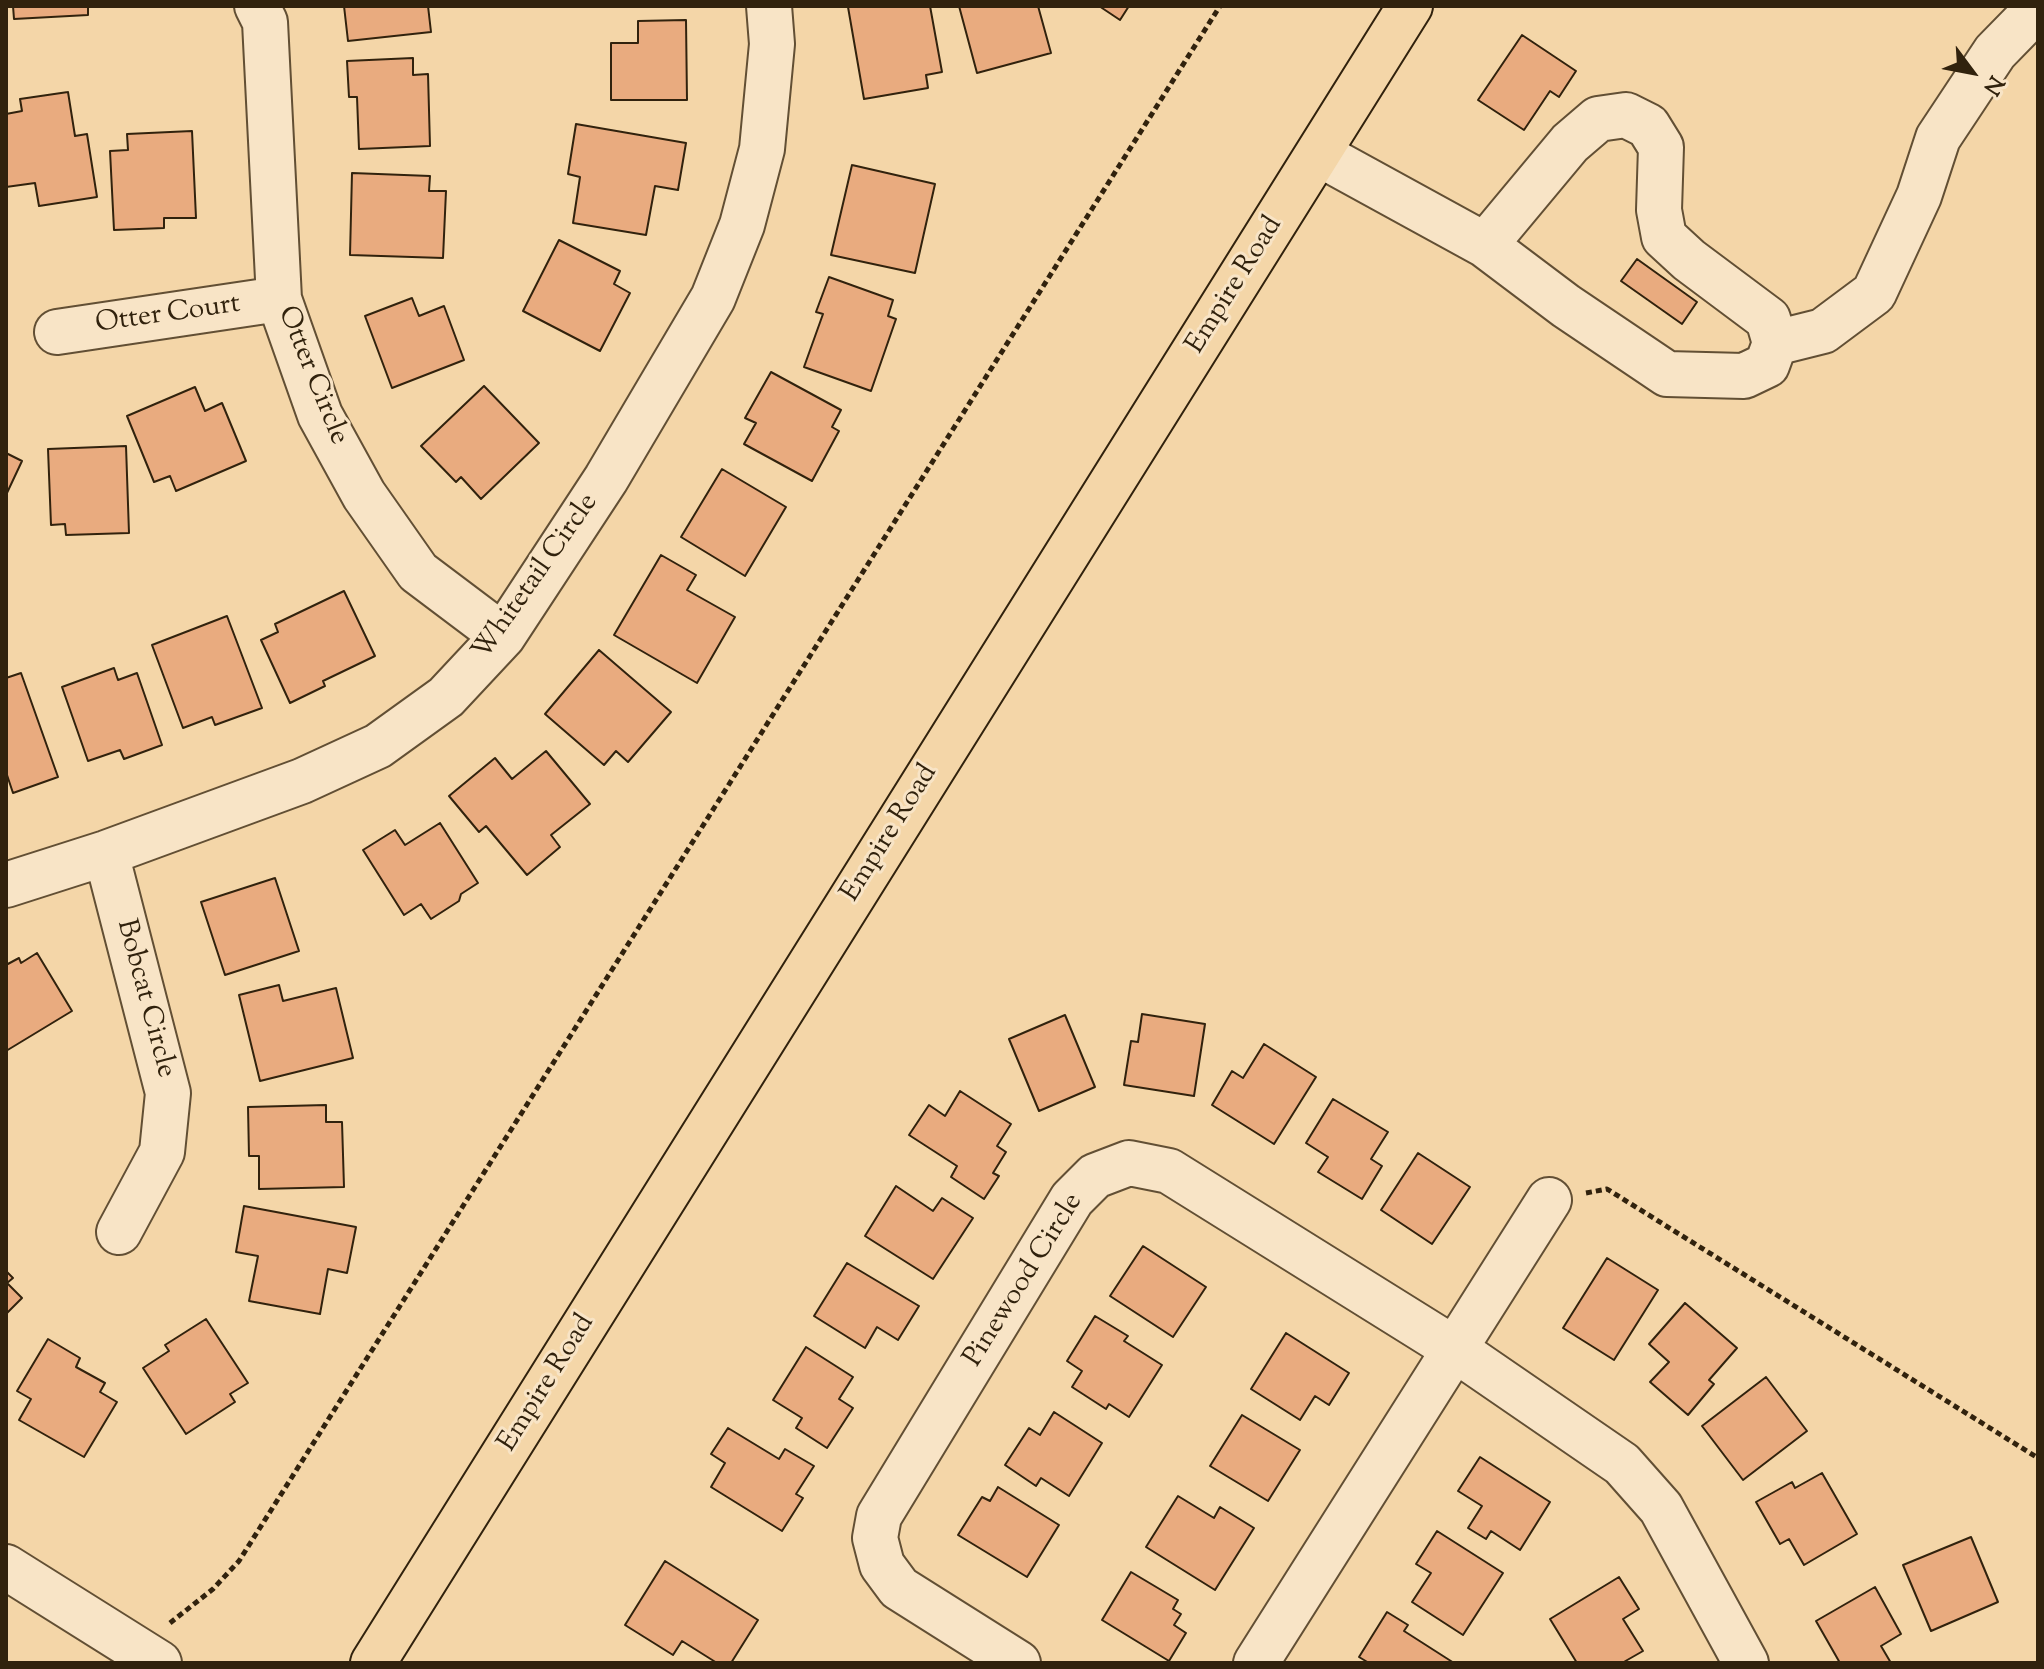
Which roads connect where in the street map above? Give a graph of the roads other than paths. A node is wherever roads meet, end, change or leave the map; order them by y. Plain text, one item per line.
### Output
1 (257, 6) edge
2 (769, 6) edge
3 (1410, 6) edge
4 (2038, 8) edge
5 (1319, 154) junction
6 (1485, 245) junction
7 (279, 299) junction
8 (57, 332) dead end
9 (1775, 343) junction
10 (503, 636) junction
11 (106, 853) junction
12 (6, 885) edge
13 (1549, 1200) road end
14 (119, 1232) dead end
15 (1456, 1350) junction
16 (6, 1567) edge
17 (153, 1659) edge
18 (373, 1663) edge
19 (1018, 1663) edge
20 (1256, 1663) edge
21 (1746, 1663) edge

1 - 7 street, Otter Circle
2 - 10 street, Whitetail Circle
3 - 5 main road, Empire Road
4 - 9 street
5 - 6 street
5 - 18 main road, Empire Road
6 - 9 street
6 - 9 street
7 - 8 street, Otter Court
7 - 10 street, Otter Circle
10 - 11 street, Whitetail Circle
11 - 12 street, Whitetail Circle
11 - 14 street, Bobcat Circle
13 - 15 street
15 - 19 street, Pinewood Circle
15 - 20 street
15 - 21 street, Pinewood Circle
16 - 17 street

